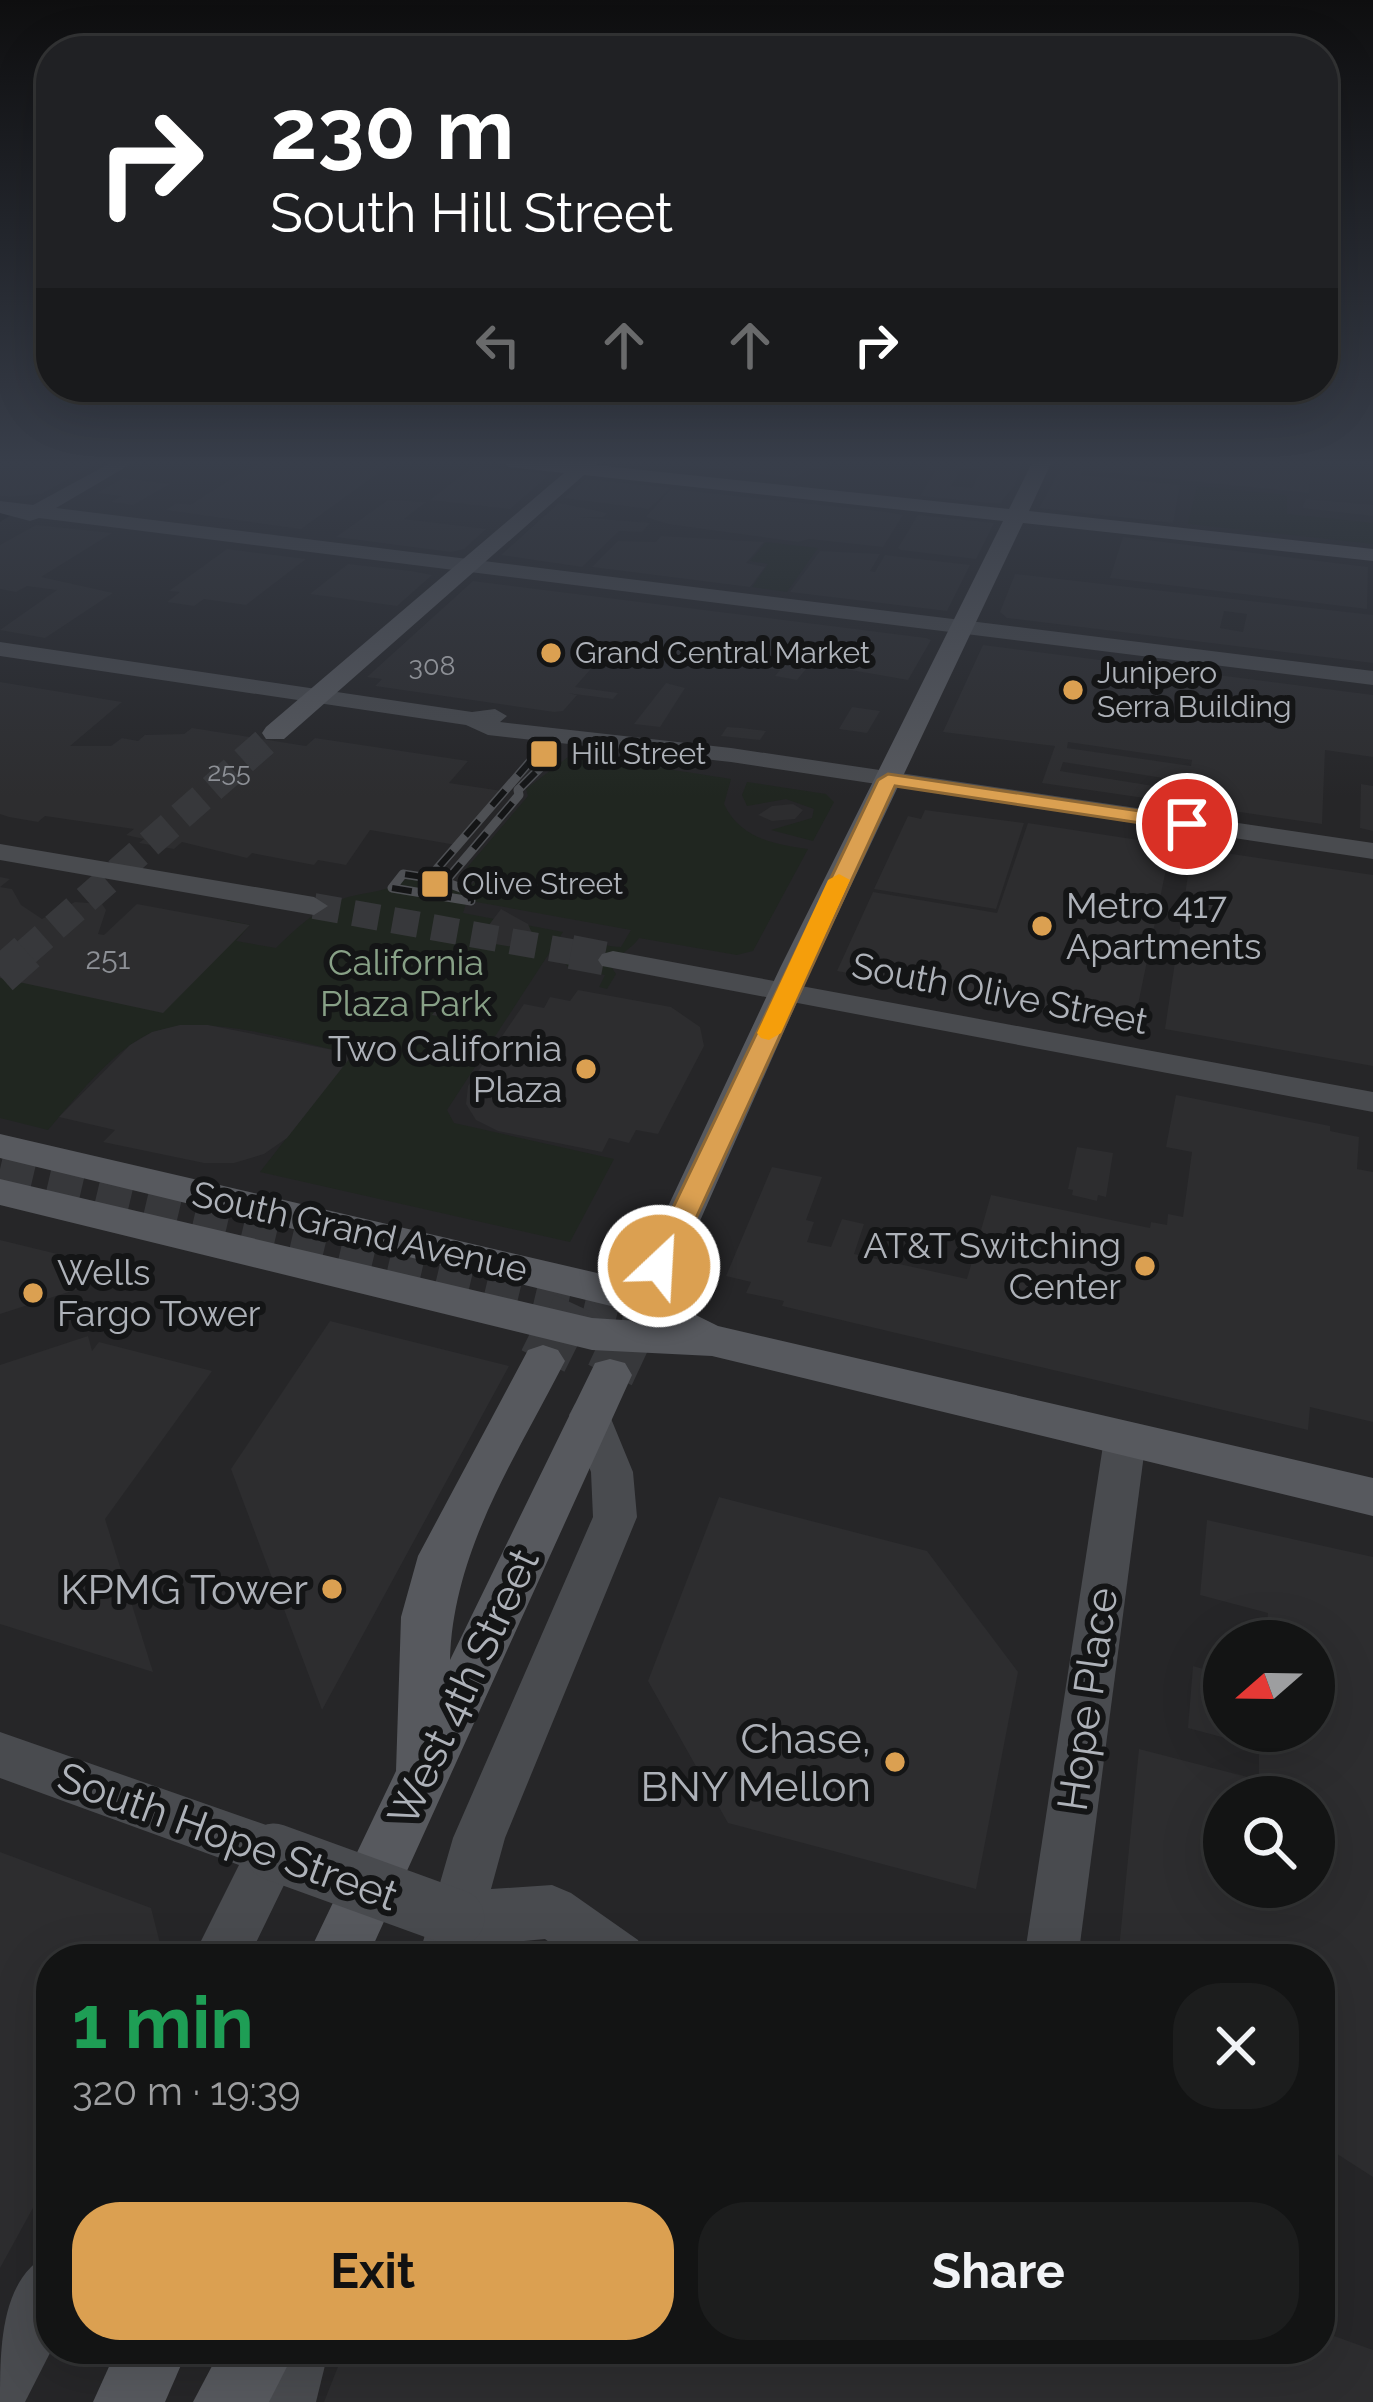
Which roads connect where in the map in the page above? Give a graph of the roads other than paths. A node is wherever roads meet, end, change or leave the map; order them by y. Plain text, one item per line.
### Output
1 (457, 573) edge
2 (523, 573) edge
3 (988, 573) edge
4 (962, 627) junction
5 (0, 649) edge
6 (1373, 678) edge
7 (317, 696) junction
8 (275, 733) tunnel mouth
9 (888, 780) junction
10 (1373, 851) edge
11 (0, 852) edge
12 (314, 906) tunnel mouth
13 (613, 960) tunnel mouth
14 (787, 992) junction
15 (1373, 1102) edge
16 (0, 1147) edge
17 (0, 1192) edge
18 (659, 1266) tunnel mouth
19 (712, 1340) junction
20 (543, 1360) tunnel mouth
21 (600, 1395) joint
22 (1124, 1439) junction
23 (1373, 1497) edge
24 (0, 1754) edge
25 (420, 1781) junction
26 (250, 1844) junction
27 (512, 1936) edge
28 (451, 1939) edge
29 (223, 1944) edge
30 (343, 1944) edge
31 (598, 1944) edge
32 (1053, 1944) edge
33 (36, 2313) edge
34 (146, 2364) edge
35 (252, 2364) edge
36 (293, 2364) edge
37 (0, 2383) edge
38 (128, 2402) edge
39 (229, 2402) edge
40 (283, 2402) edge

1 - 7 main road
2 - 4 main road
3 - 4 main road
4 - 6 main road
4 - 9 main road
5 - 7 main road
7 - 8 main road
7 - 9 main road
9 - 10 main road
9 - 14 main road
11 - 12 main road
13 - 14 main road, South Olive Street
14 - 15 main road, South Olive Street
14 - 18 main road
16 - 19 main road, South Grand Avenue
17 - 19 main road, South Grand Avenue
19 - 22 main road, South Grand Avenue
20 - 25 main road
21 - 25 main road, West 4th Street
21 - 28 main road, West 4th Street
22 - 23 main road, South Grand Avenue
22 - 32 main road, Hope Place
24 - 26 main road, South Hope Street
25 - 30 main road, West 4th Street
26 - 28 main road, South Hope Street, bridge
26 - 29 main road
27 - 28 main road, South Hope Street
27 - 31 main road, South Hope Street
33 - 37 main road
34 - 38 main road
35 - 39 main road
36 - 40 main road

